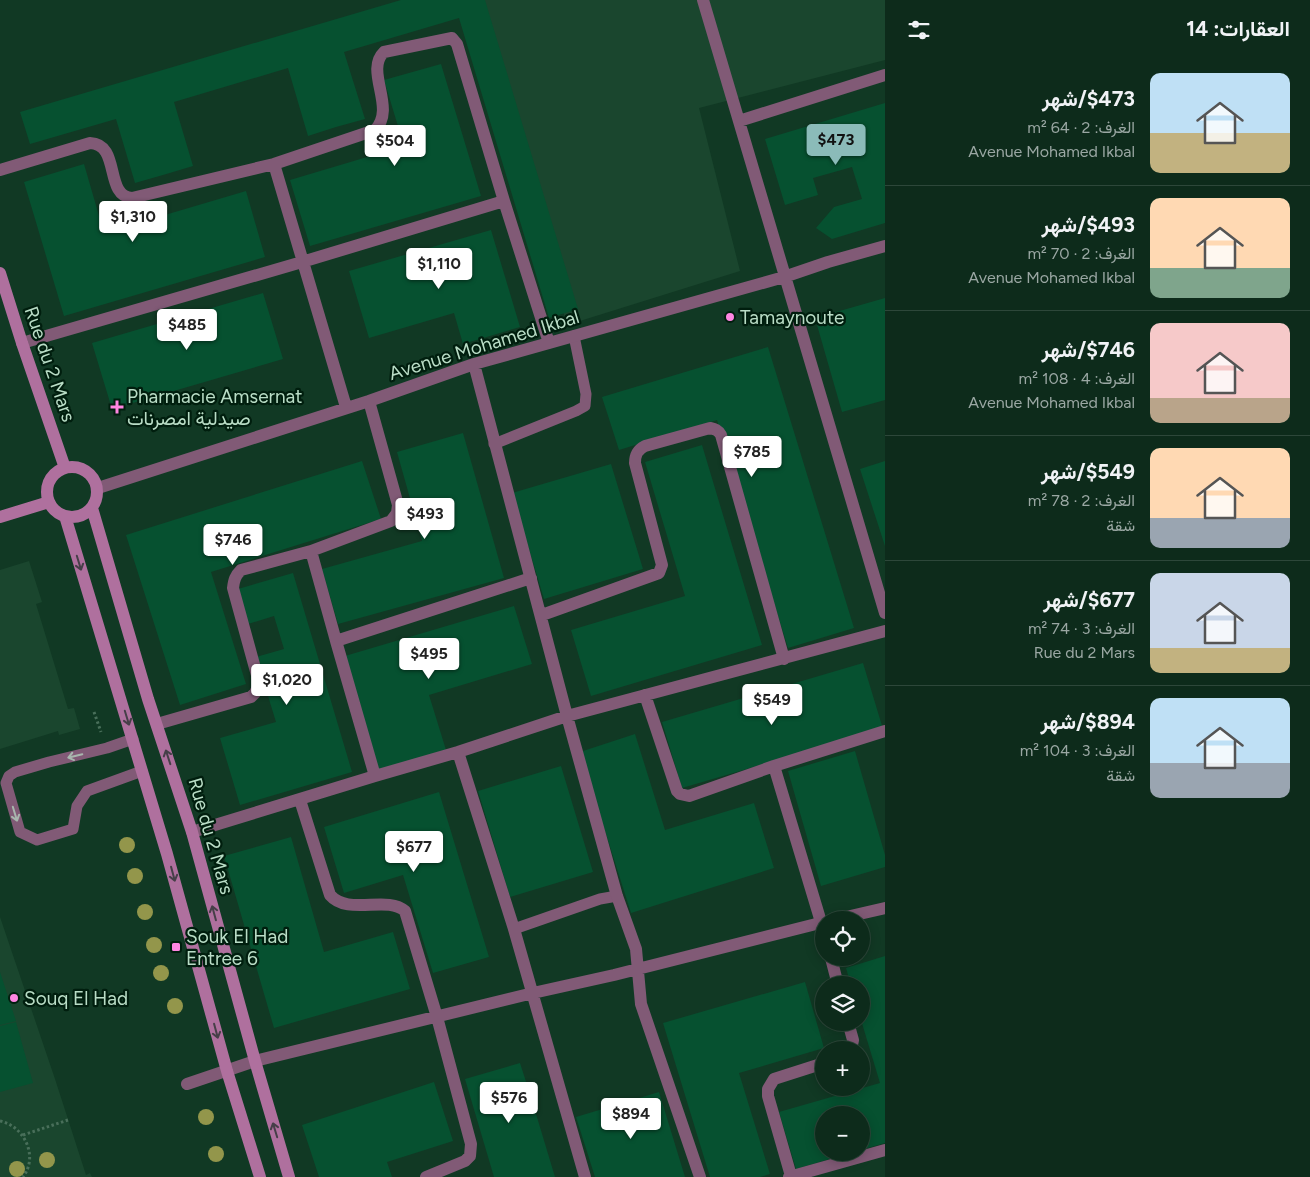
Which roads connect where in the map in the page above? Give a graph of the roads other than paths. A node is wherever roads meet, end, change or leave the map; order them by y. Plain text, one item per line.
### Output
1 (703, 0) edge
2 (885, 75) edge
3 (739, 121) junction
4 (274, 164) junction
5 (0, 170) edge
6 (504, 201) junction
7 (885, 246) edge
8 (302, 262) junction
9 (0, 273) edge
10 (784, 277) junction
11 (574, 336) junction
12 (22, 343) junction
13 (549, 343) junction
14 (474, 364) junction
15 (369, 401) junction
16 (346, 408) junction
17 (494, 444) junction
18 (65, 468) junction
19 (98, 488) junction
20 (49, 502) junction
21 (92, 508) junction
22 (66, 516) junction
23 (0, 518) edge
24 (310, 551) junction
25 (531, 578) junction
26 (881, 590) edge
27 (885, 613) edge
28 (542, 615) junction
29 (885, 631) edge
30 (336, 641) junction
31 (784, 659) junction
32 (646, 695) junction
33 (567, 716) junction
34 (157, 724) junction
35 (885, 732) edge
36 (133, 739) junction
37 (458, 752) junction
38 (774, 766) junction
39 (142, 771) junction
40 (375, 776) junction
41 (300, 800) junction
42 (192, 832) junction
43 (618, 896) junction
44 (885, 908) edge
45 (821, 911) edge
46 (870, 912) edge
47 (815, 926) edge
48 (514, 928) junction
49 (639, 969) junction
50 (533, 993) junction
51 (437, 1017) junction
52 (255, 1061) junction
53 (815, 1066) edge
54 (227, 1071) junction
55 (187, 1084) dead end
56 (885, 1150) edge
57 (260, 1177) edge
58 (289, 1177) edge
59 (426, 1177) edge
60 (585, 1177) edge
61 (700, 1177) edge
62 (790, 1177) edge

1 - 3 street
2 - 3 street
3 - 10 street
4 - 5 street
4 - 6 street
4 - 8 street
6 - 8 street
6 - 13 street
7 - 10 street, Avenue Mohamed Ikbal
8 - 12 street
8 - 16 street
9 - 12 street, Rue du 2 Mars
10 - 11 street, Avenue Mohamed Ikbal
10 - 26 street
11 - 13 street, Avenue Mohamed Ikbal
11 - 17 lane
12 - 18 street, Rue du 2 Mars
13 - 14 street, Avenue Mohamed Ikbal
14 - 15 street, Avenue Mohamed Ikbal
14 - 17 street
15 - 16 street, Avenue Mohamed Ikbal
15 - 24 street
16 - 19 street, Avenue Mohamed Ikbal
17 - 25 street
18 - 19 street
18 - 20 street
19 - 21 street
20 - 22 street
20 - 23 street
21 - 22 street
21 - 34 street, Rue du 2 Mars
22 -> 36 street
24 - 30 street
24 - 34 street
25 - 28 street
25 - 30 street
26 - 27 street
28 - 31 street
28 - 33 street
29 - 31 street
30 - 40 street
31 - 32 street
32 - 33 street
32 - 38 street
33 - 37 street
33 - 43 street
42 -> 34 street, Rue du 2 Mars
35 - 38 street
36 - 39 street
36 -> 39 lane
37 - 40 street
37 - 48 street
38 - 45 street
39 -> 54 street
40 - 41 street
41 - 42 street
41 - 51 street
52 -> 42 street, Rue du 2 Mars
43 - 48 lane
43 - 49 street
44 - 46 street
47 - 49 street
48 - 50 street
49 - 50 street
49 - 61 street
50 - 51 street
50 - 60 street
51 - 52 street
51 - 59 street
52 - 54 street
58 -> 52 street, Rue du 2 Mars
53 - 62 street
54 - 55 street
54 - 57 street
56 - 62 street

